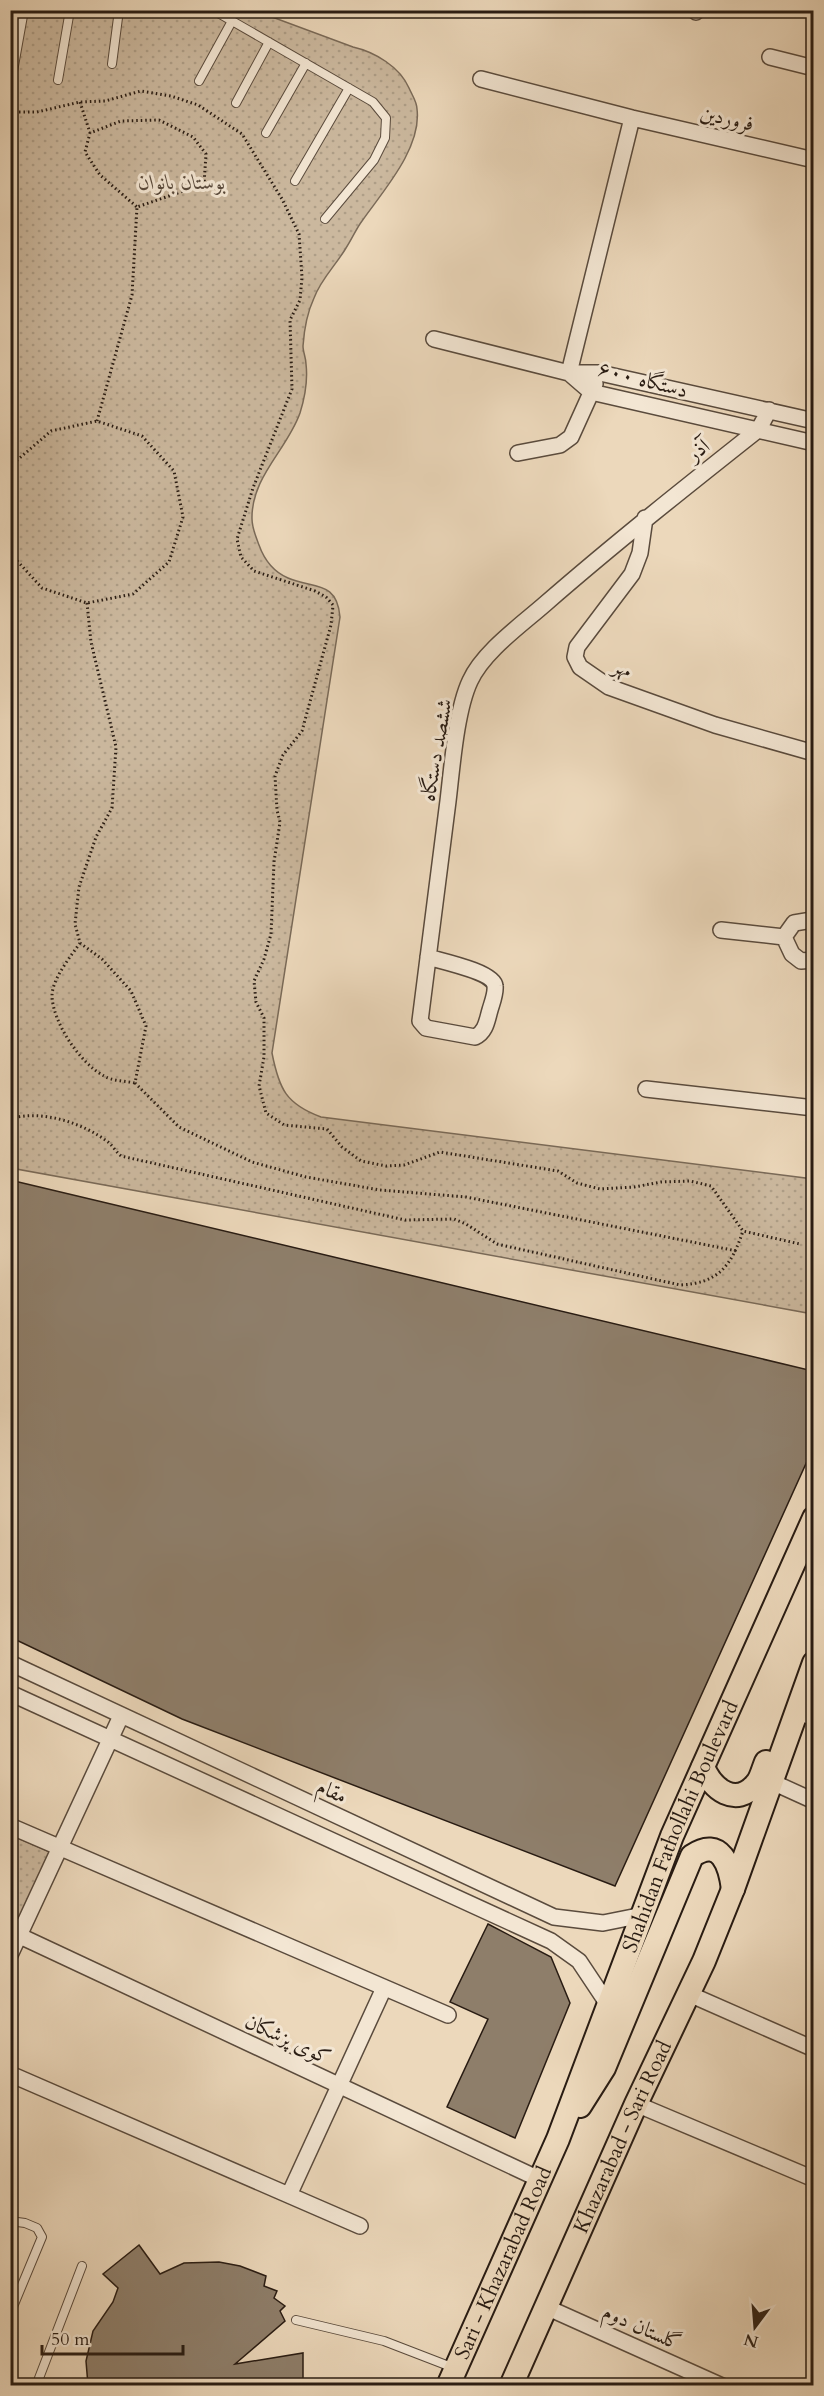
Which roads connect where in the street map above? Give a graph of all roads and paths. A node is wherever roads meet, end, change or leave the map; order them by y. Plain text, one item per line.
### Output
1 (24, 10) edge
2 (70, 10) edge
3 (120, 10) edge
4 (213, 10) edge
5 (232, 21) junction
6 (269, 42) junction
7 (770, 57) dead end
8 (306, 63) junction
9 (112, 64) dead end
10 (813, 68) edge
11 (58, 80) dead end
12 (482, 80) dead end
13 (199, 81) dead end
14 (10, 88) edge
15 (350, 88) junction
16 (80, 102) junction
17 (236, 103) dead end
18 (10, 112) edge
19 (632, 118) junction
20 (90, 133) junction
21 (266, 134) dead end
22 (813, 160) edge
23 (295, 181) dead end
24 (137, 207) junction
25 (325, 219) dead end
26 (434, 339) dead end
27 (569, 373) junction
28 (600, 373) junction
29 (591, 392) junction
30 (769, 410) junction
31 (97, 421) junction
32 (813, 421) edge
33 (759, 429) junction
34 (813, 443) edge
35 (518, 453) dead end
36 (10, 477) edge
37 (645, 518) junction
38 (10, 553) edge
39 (87, 603) junction
40 (813, 753) edge
41 (813, 922) edge
42 (721, 930) dead end
43 (784, 937) junction
44 (80, 943) junction
45 (428, 957) junction
46 (813, 960) edge
47 (135, 1083) junction
48 (646, 1089) dead end
49 (813, 1108) edge
50 (10, 1119) edge
51 (743, 1232) junction
52 (800, 1244) dead end
53 (737, 1251) junction
54 (813, 1518) edge
55 (813, 1654) edge
56 (813, 1663) edge
57 (10, 1664) edge
58 (10, 1693) edge
59 (121, 1716) junction
60 (804, 1718) edge
61 (111, 1739) junction
62 (703, 1767) junction
63 (770, 1781) junction
64 (813, 1801) edge
65 (10, 1826) edge
66 (61, 1848) junction
67 (733, 1889) junction
68 (643, 1915) junction
69 (20, 1936) junction
70 (10, 1956) edge
71 (384, 1988) junction
72 (689, 1994) junction
73 (607, 2003) junction
74 (448, 2015) dead end
75 (813, 2049) edge
76 (10, 2074) edge
77 (340, 2087) junction
78 (636, 2104) junction
79 (558, 2139) junction
80 (540, 2179) junction
81 (813, 2180) edge
82 (289, 2195) junction
83 (10, 2221) edge
84 (360, 2226) dead end
85 (82, 2266) dead end
86 (546, 2307) junction
87 (10, 2314) edge
88 (296, 2320) dead end
89 (451, 2377) edge
90 (36, 2385) edge
91 (511, 2385) edge
92 (722, 2385) edge

1 - 14 lane
2 - 11 lane
3 - 9 lane
4 - 5 lane
5 - 6 lane
5 - 13 lane
6 - 8 lane
6 - 17 lane
7 - 10 street
8 - 15 lane
8 - 21 lane
12 - 19 street, فروردین
15 - 23 lane
15 - 25 lane
16 - 18 path
16 - 20 path
16 - 51 path
19 - 22 street, فروردین
19 - 27 street
20 - 24 path
20 - 24 path
24 - 31 path
26 - 27 street
27 - 28 street, ۶۰۰ دستگاه
27 - 29 street, ۶۰۰ دستگاه
28 - 29 street
28 - 30 street, ۶۰۰ دستگاه
29 - 33 street, ۶۰۰ دستگاه
29 - 35 street
30 - 32 street, ۶۰۰ دستگاه
30 - 33 street, آذر
31 - 36 path
31 - 39 path
33 - 34 street, ۶۰۰ دستگاه
33 - 37 street, آذر
37 - 40 street, مهر
37 - 45 street, ششصد دستگاه
38 - 39 path
39 - 44 path
41 - 43 street
42 - 43 street
43 - 46 street
44 - 47 path
44 - 47 path
45 - 45 street, ششصد دستگاه
47 - 53 path
48 - 49 street
50 - 53 path
51 - 52 path
51 - 53 path
54 - 62 main road, Shahidan Fathollahi Boulevard
55 - 62 main road
56 - 60 main road
57 - 59 street, مقام
58 - 61 street
59 - 61 street
59 - 68 street, مقام
60 - 63 main road
61 - 66 street
61 - 73 street
62 - 68 main road, Shahidan Fathollahi Boulevard
63 - 64 street
63 - 67 main road
65 - 66 street
66 - 69 street
66 - 71 street
67 - 72 main road, Khazarabad - Sari Road
67 - 79 main road
68 - 73 main road, Shahidan Fathollahi Boulevard
69 - 70 street
69 - 77 street, کوی پزشکان
71 - 74 street
71 - 77 street
72 - 75 street
72 - 78 main road, Khazarabad - Sari Road
73 - 79 main road, Shahidan Fathollahi Boulevard
76 - 82 street
77 - 80 street, کوی پزشکان
77 - 82 street
78 - 81 street
78 - 86 main road, Khazarabad - Sari Road
79 - 80 main road, Sari - Khazarabad Road
80 - 89 main road, Sari - Khazarabad Road
82 - 84 street
83 - 87 lane
85 - 90 lane
86 - 91 main road, Khazarabad - Sari Road
86 - 92 street, گلستان دوم
88 - 89 lane

